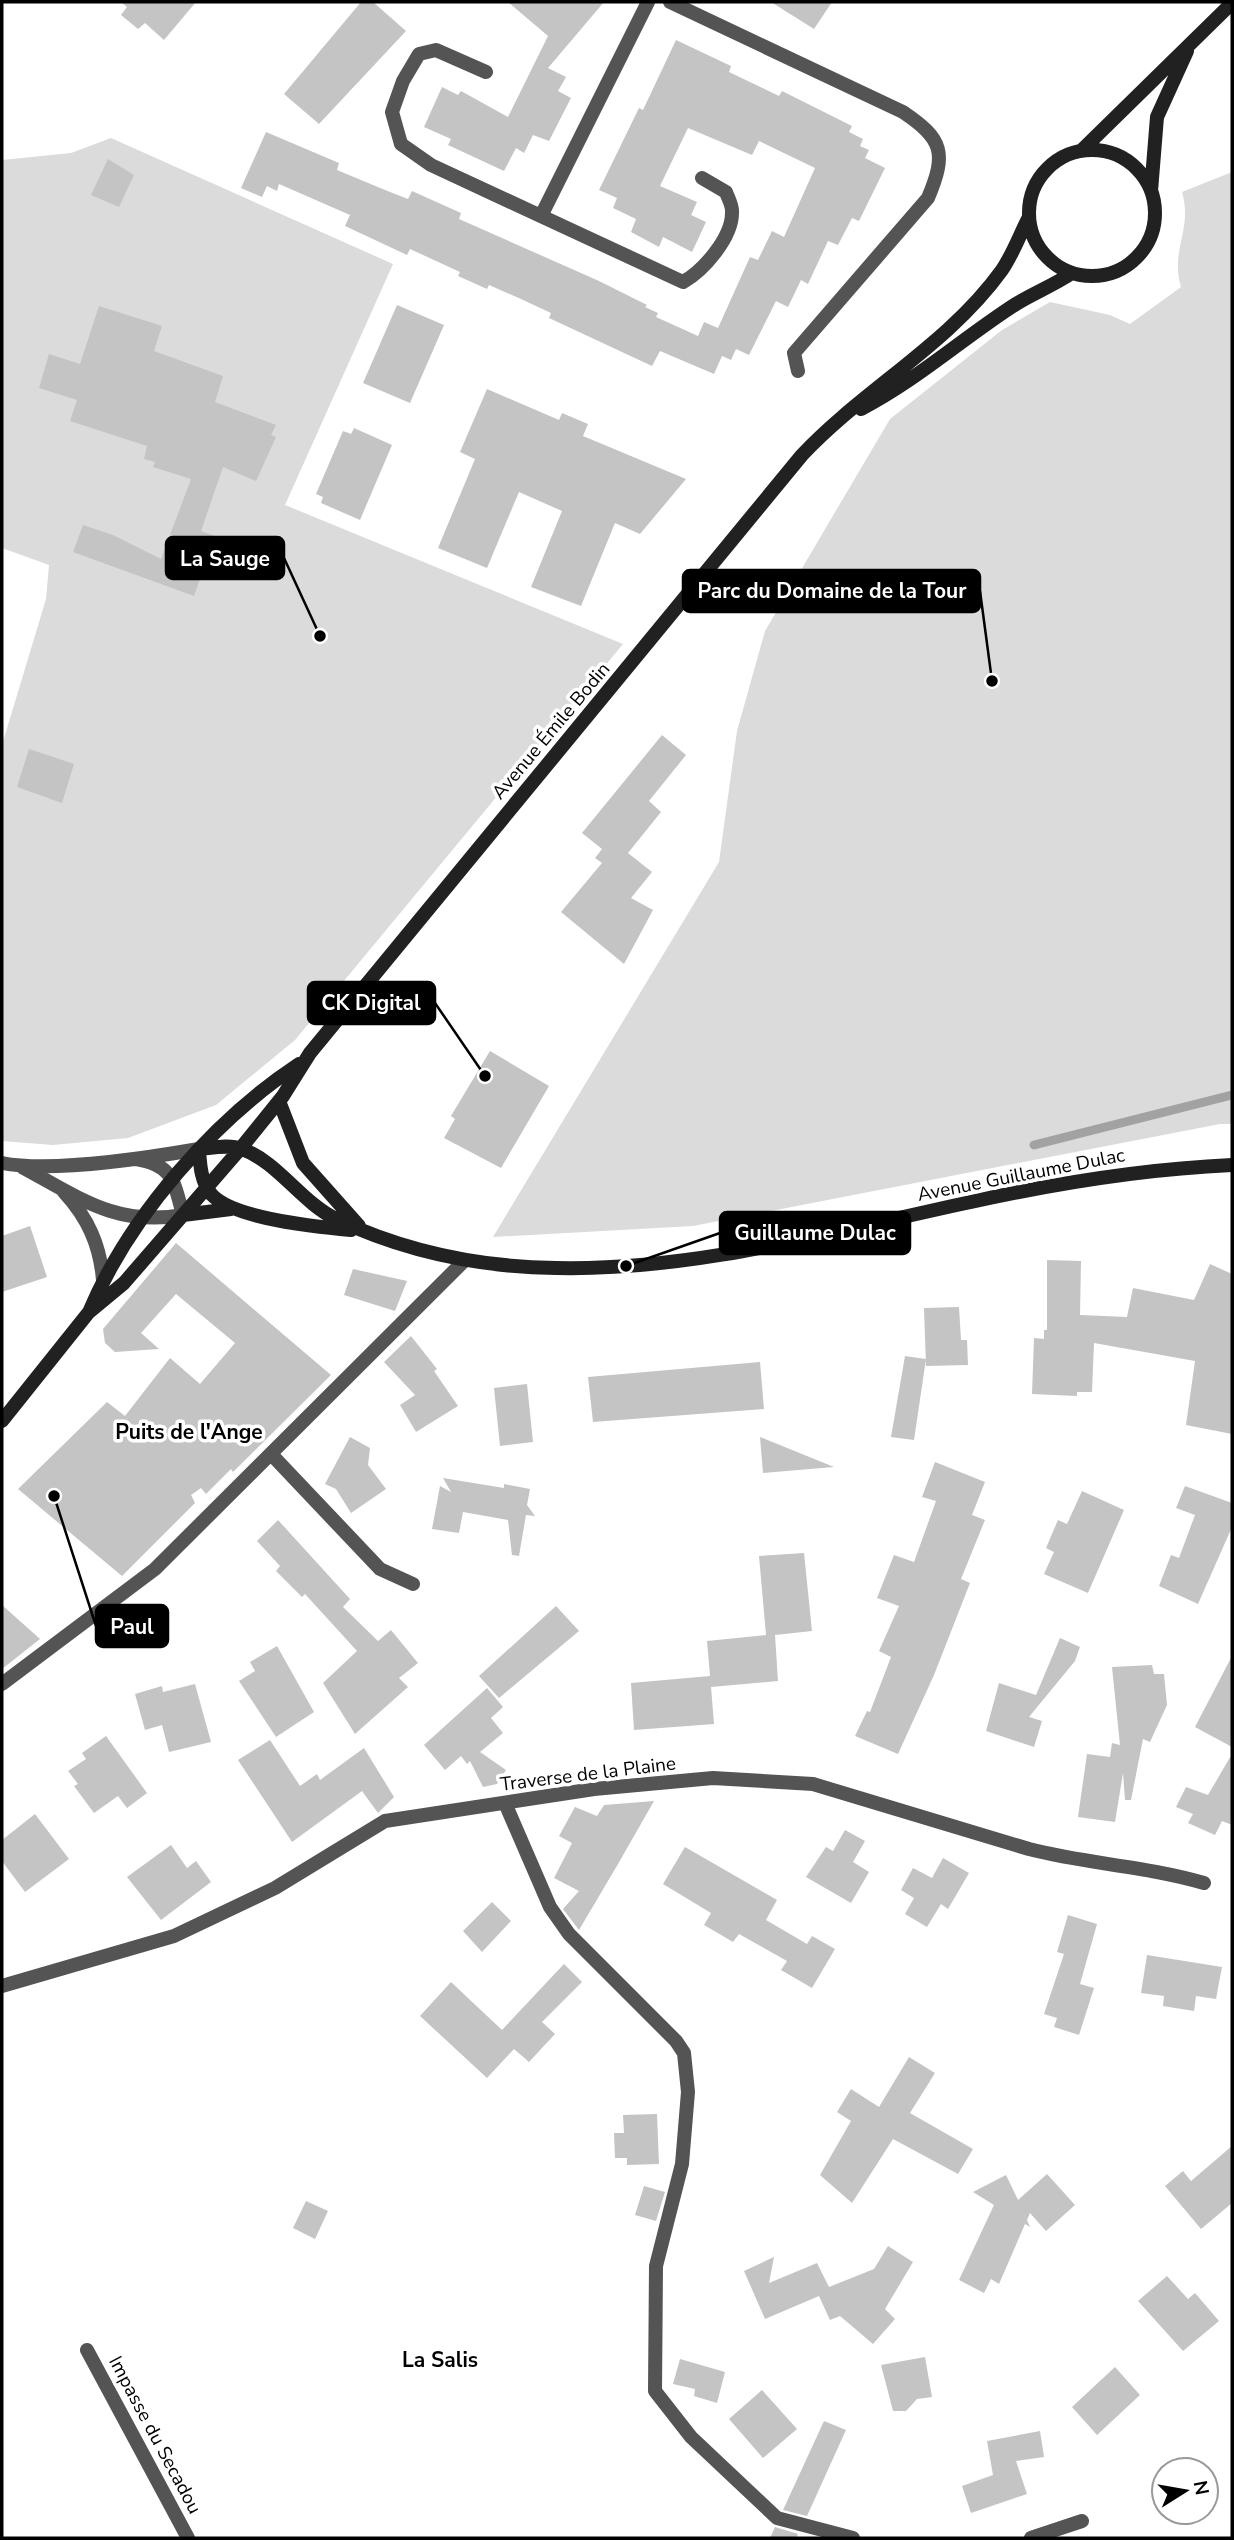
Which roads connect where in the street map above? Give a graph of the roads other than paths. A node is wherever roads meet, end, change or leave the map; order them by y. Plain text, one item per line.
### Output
1 (648, 2) edge
2 (670, 2) edge
3 (1232, 3) edge
4 (1190, 44) junction
5 (486, 72) dead end
6 (1082, 150) junction
7 (702, 178) dead end
8 (1151, 191) junction
9 (542, 214) junction
10 (1029, 217) junction
11 (1072, 273) junction
12 (798, 372) dead end
13 (829, 426) junction
14 (303, 1061) junction
15 (279, 1101) junction
16 (241, 1148) junction
17 (199, 1149) junction
18 (136, 1159) junction
19 (2, 1163) edge
20 (1232, 1165) edge
21 (22, 1167) junction
22 (173, 1179) junction
23 (58, 1186) junction
24 (206, 1187) junction
25 (236, 1209) junction
26 (183, 1215) junction
27 (144, 1219) junction
28 (365, 1232) junction
29 (463, 1262) junction
30 (103, 1280) junction
31 (89, 1312) junction
32 (2, 1420) edge
33 (271, 1454) junction
34 (414, 1584) dead end
35 (2, 1684) edge
36 (505, 1803) junction
37 (1204, 1883) dead end
38 (2, 1986) edge
39 (87, 2350) dead end
40 (1082, 2521) dead end
41 (188, 2538) edge
42 (853, 2538) edge
43 (1031, 2538) edge

1 - 9 street
2 - 12 street
3 - 4 main road
4 - 6 main road
4 - 8 main road
5 - 9 street
6 - 8 main road
6 - 10 main road
7 - 9 street
8 - 11 main road
10 - 11 main road
10 - 13 main road, Avenue Émile Bodin
11 - 13 main road, Avenue Émile Bodin
13 - 14 main road, Avenue Émile Bodin
14 - 15 main road, Avenue Émile Bodin
14 - 17 main road, Avenue Émile Bodin
15 - 16 main road, Avenue Émile Bodin
15 - 28 main road
16 - 17 main road
16 - 24 main road, Avenue Émile Bodin
16 - 28 main road, Avenue Guillaume Dulac
17 - 18 street
17 - 22 main road, Avenue Émile Bodin
17 - 24 main road
18 - 21 street
18 - 22 street
19 - 21 street
20 - 29 main road, Avenue Guillaume Dulac
21 - 23 street
22 - 26 street
22 - 27 main road, Avenue Émile Bodin
23 - 27 street
23 - 30 street
24 - 25 main road, Avenue Guillaume Dulac
24 - 26 main road, Avenue Émile Bodin
25 - 26 main road, Avenue Guillaume Dulac
25 - 28 main road, Avenue Guillaume Dulac
26 - 27 street
26 - 31 main road, Avenue Émile Bodin
27 - 30 main road, Avenue Émile Bodin
28 - 29 main road, Avenue Guillaume Dulac
29 - 33 street
30 - 31 main road, Avenue Émile Bodin
31 - 32 main road
33 - 34 street
33 - 35 street
36 - 37 street, Traverse de la Plaine
36 - 38 street, Traverse de la Plaine
36 - 42 street
39 - 41 street, Impasse du Secadou
40 - 43 street

